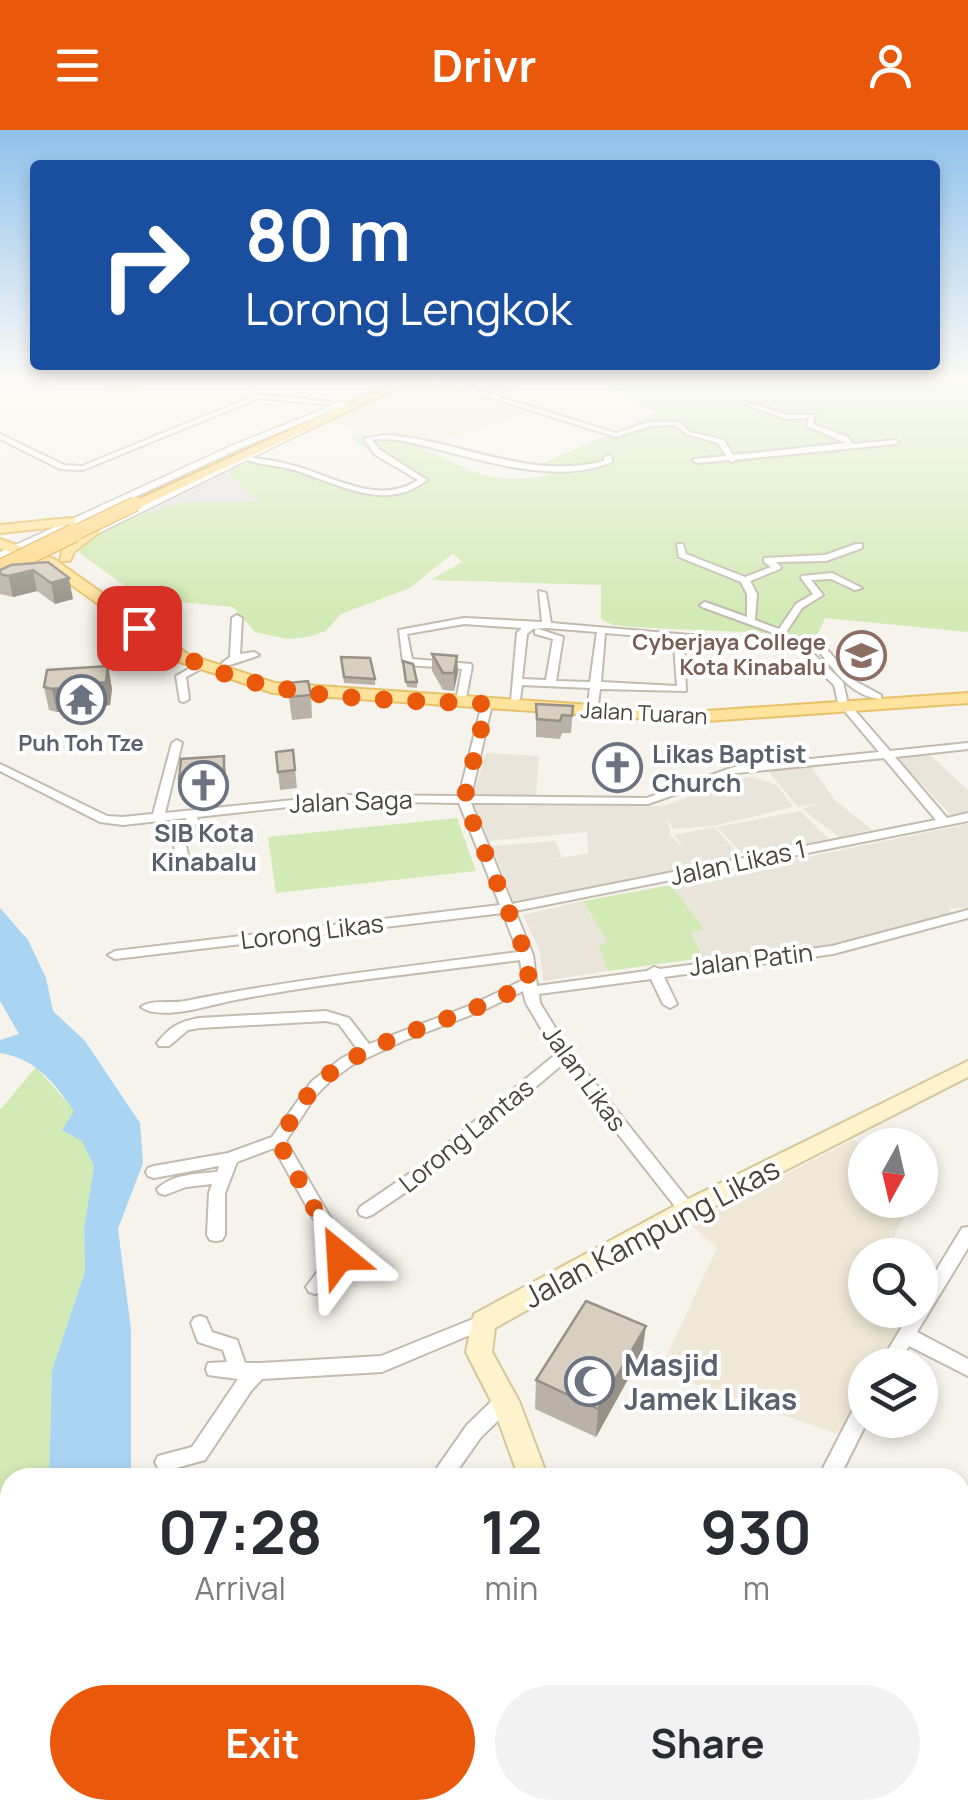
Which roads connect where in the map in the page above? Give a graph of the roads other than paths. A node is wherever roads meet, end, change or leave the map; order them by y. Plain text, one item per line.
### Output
1 (42, 457) edge
2 (111, 457) edge
3 (218, 457) edge
4 (228, 457) edge
5 (231, 457) edge
6 (386, 457) edge
7 (480, 457) edge
8 (608, 457) dead end
9 (730, 457) edge
10 (760, 457) edge
11 (248, 458) joint
12 (732, 460) junction
13 (697, 461) dead end
14 (132, 503) junction
15 (72, 521) junction
16 (99, 529) junction
17 (23, 544) junction
18 (680, 546) dead end
19 (858, 546) dead end
20 (1, 557) edge
21 (55, 560) junction
22 (745, 580) junction
23 (858, 588) dead end
24 (542, 593) dead end
25 (705, 605) dead end
26 (129, 613) junction
27 (238, 618) dead end
28 (752, 618) junction
29 (547, 625) junction
30 (527, 629) junction
31 (601, 634) dead end
32 (779, 635) junction
33 (686, 637) junction
34 (709, 640) junction
35 (254, 655) dead end
36 (230, 661) junction
37 (199, 666) junction
38 (550, 684) junction
39 (340, 686) junction
40 (968, 688) edge
41 (516, 691) junction
42 (594, 695) junction
43 (462, 696) junction
44 (877, 697) junction
45 (968, 698) edge
46 (184, 699) dead end
47 (487, 704) junction
48 (844, 704) junction
49 (177, 743) dead end
50 (968, 746) edge
51 (888, 754) junction
52 (0, 767) edge
53 (464, 800) junction
54 (191, 813) junction
55 (158, 817) junction
56 (968, 817) edge
57 (943, 820) junction
58 (182, 856) dead end
59 (509, 908) junction
60 (968, 914) edge
61 (114, 955) dead end
62 (526, 955) junction
63 (654, 971) junction
64 (530, 986) junction
65 (670, 1004) dead end
66 (148, 1006) dead end
67 (164, 1044) dead end
68 (368, 1053) junction
69 (564, 1055) junction
70 (968, 1068) edge
71 (278, 1141) junction
72 (230, 1158) junction
73 (154, 1172) dead end
74 (224, 1177) junction
75 (165, 1189) dead end
76 (687, 1210) junction
77 (366, 1211) dead end
78 (968, 1233) edge
79 (216, 1235) dead end
80 (961, 1258) edge
81 (315, 1287) dead end
82 (483, 1322) junction
83 (200, 1324) dead end
84 (906, 1335) junction
85 (898, 1348) edge
86 (968, 1368) edge
87 (215, 1369) dead end
88 (248, 1372) junction
89 (505, 1401) junction
90 (849, 1438) edge
91 (165, 1462) dead end
92 (447, 1468) edge
93 (530, 1468) edge
94 (833, 1468) edge

1 - 2 street
3 - 15 street
4 - 14 highway
5 - 14 highway
6 - 11 street
7 - 8 street
9 - 12 street
10 - 12 street
11 - 16 street
12 - 13 street
14 - 20 highway, bridge
15 - 16 street
15 - 17 street
15 - 20 main road
16 - 21 main road
17 - 20 main road, Jalan Tuaran
17 - 21 main road, Jalan Tuaran
18 - 22 street
19 - 22 street
20 - 21 main road
20 - 21 street
21 - 26 main road, Jalan Tuaran
22 - 28 street
23 - 32 street
24 - 29 street
25 - 28 street
26 - 36 main road, Jalan Tuaran
26 - 37 main road, Jalan Tuaran
27 - 36 street
28 - 32 street
29 - 30 street
29 - 33 street
30 - 38 street
30 - 41 street
30 - 43 street
31 - 42 street
32 - 34 street
32 - 44 street
33 - 34 street
33 - 42 street
34 - 48 street
35 - 36 street
36 - 39 main road, Jalan Tuaran
37 - 46 street
37 - 47 main road, Jalan Tuaran
38 - 41 street
38 - 42 street
39 - 43 main road, Jalan Tuaran
39 - 47 main road
40 - 44 main road, Jalan Tuaran
41 - 42 main road, Jalan Tuaran
41 - 43 main road, Jalan Tuaran
42 - 48 main road, Jalan Tuaran
44 - 48 main road, Jalan Tuaran
45 - 48 main road, Jalan Tuaran
47 - 48 main road, Jalan Tuaran
47 - 53 street
48 - 51 street
49 - 55 street
50 - 51 street, Jalan Saga
51 - 53 street, Jalan Saga
51 - 57 street
52 - 55 street, Jalan Saga
53 - 54 street, Jalan Saga
53 - 59 street, Jalan Likas
54 - 55 street, Jalan Saga
54 - 58 street
56 - 57 street, Jalan Likas 1
57 - 59 street, Jalan Likas 1
59 - 61 street, Lorong Likas
59 - 62 street, Jalan Likas
60 - 63 street, Jalan Patin
62 - 64 street, Jalan Likas
62 - 66 street
63 - 64 street, Jalan Patin
63 - 65 street
64 - 68 street, Jalan Patin
64 - 69 street, Jalan Likas
67 - 68 street
68 - 71 street, Jalan Patin
69 - 76 street, Jalan Likas
69 - 77 street, Lorong Lantas
70 - 76 main road, Jalan Kampung Likas
71 - 72 street
71 - 81 street
72 - 73 street
72 - 74 street
74 - 75 street
74 - 79 street
76 - 82 main road, Jalan Kampung Likas
78 - 80 street
80 - 84 street
82 - 88 street
82 - 89 main road
83 - 88 street
84 - 85 street
84 - 86 street
87 - 88 street
88 - 91 street
89 - 92 street
89 - 93 main road
90 - 94 street

